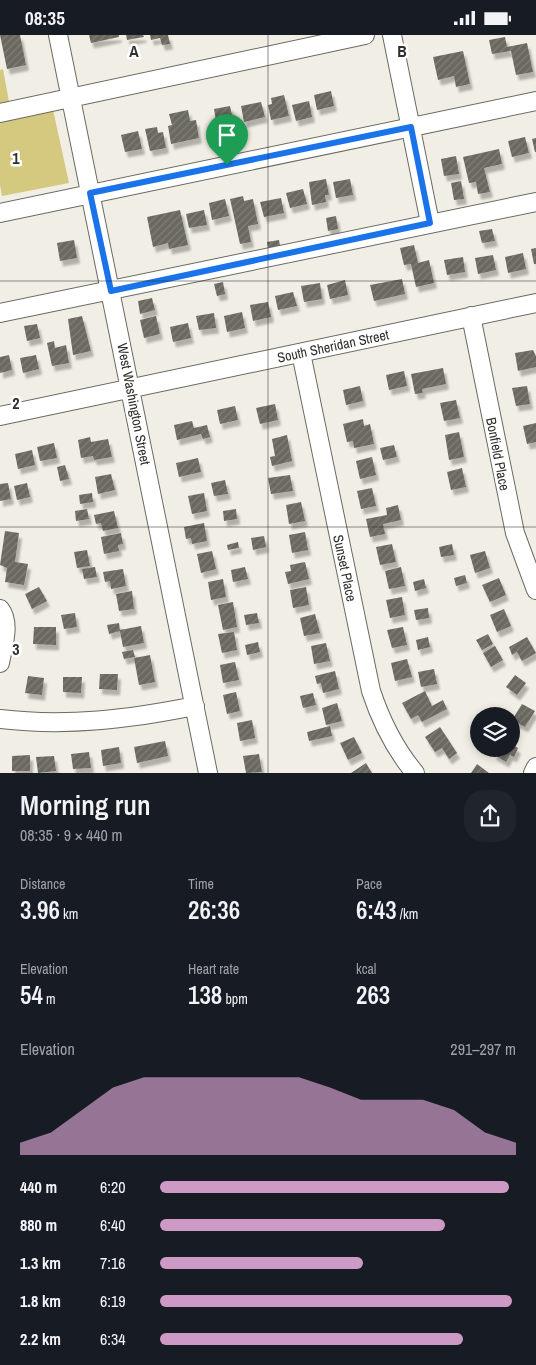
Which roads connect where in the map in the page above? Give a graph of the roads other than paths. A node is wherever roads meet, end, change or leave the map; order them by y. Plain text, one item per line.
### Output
1 (58, 35) edge
2 (365, 35) edge
3 (392, 35) edge
4 (71, 98) junction
5 (536, 101) edge
6 (0, 113) edge
7 (411, 127) junction
8 (90, 193) junction
9 (536, 202) edge
10 (0, 213) edge
11 (430, 223) junction
12 (111, 291) junction
13 (536, 303) edge
14 (0, 313) edge
15 (471, 316) junction
16 (300, 353) junction
17 (131, 388) junction
18 (0, 416) edge
19 (536, 589) edge
20 (0, 609) edge
21 (0, 663) edge
22 (195, 706) junction
23 (0, 719) edge
24 (536, 767) edge
25 (208, 773) edge
26 (415, 773) edge
27 (533, 773) edge

1 - 4 street, West Washington Street
2 - 4 street
3 - 7 street
4 - 6 street
4 - 8 street, West Washington Street
5 - 7 street
7 - 8 street
7 - 11 street
8 - 10 street
8 - 12 street, West Washington Street
9 - 11 street
11 - 12 street
12 - 14 street
12 - 17 street, West Washington Street
13 - 15 street, South Sheridan Street
15 - 16 street, South Sheridan Street
15 - 19 street, Bonfield Place
16 - 17 street, South Sheridan Street
16 - 26 street, Sunset Place
17 - 18 street, South Sheridan Street
17 - 22 street, West Washington Street
20 - 21 street
22 - 23 street
22 - 25 street, West Washington Street
24 - 27 street

